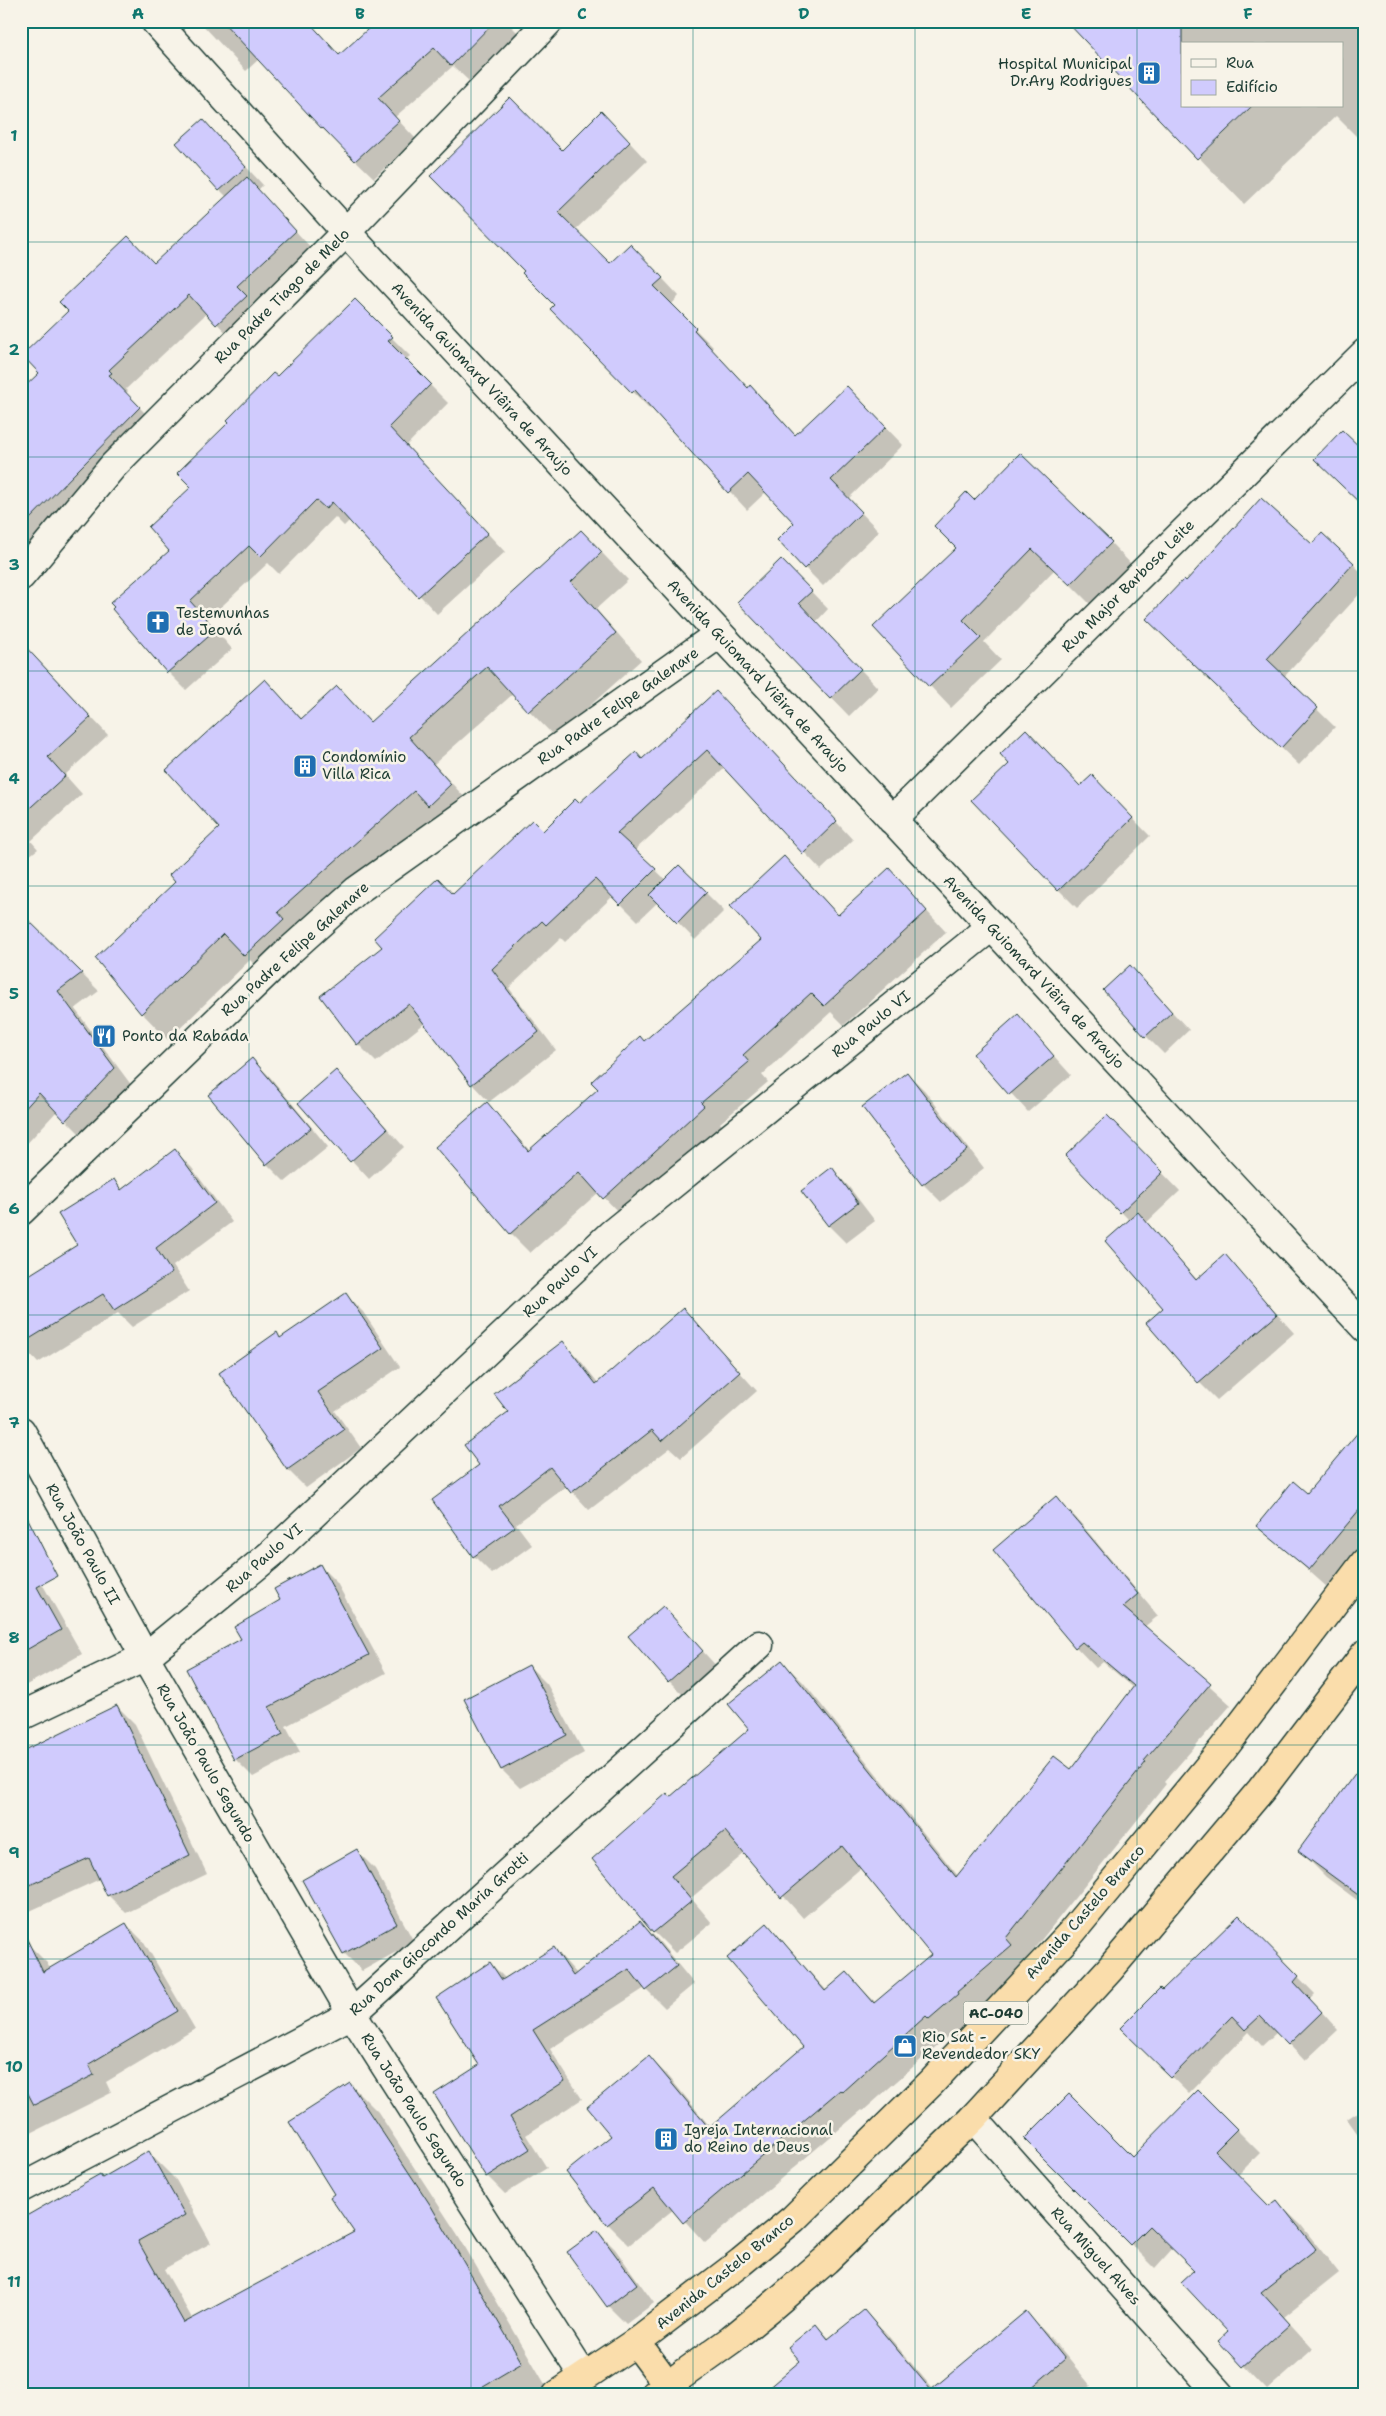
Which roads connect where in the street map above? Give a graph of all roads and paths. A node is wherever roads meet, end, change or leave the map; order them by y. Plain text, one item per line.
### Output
1 (155, 21) edge
2 (549, 21) edge
3 (346, 232) junction
4 (1365, 353) edge
5 (21, 576) edge
6 (719, 634) junction
7 (892, 820) junction
8 (991, 927) junction
9 (21, 1211) edge
10 (1365, 1328) edge
11 (21, 1432) edge
12 (1365, 1562) edge
13 (759, 1645) dead end
14 (1365, 1654) edge
15 (145, 1657) junction
16 (21, 1716) edge
17 (352, 2014) junction
18 (973, 2118) junction
19 (21, 2188) edge
20 (636, 2342) junction
21 (584, 2377) junction
22 (661, 2390) edge
23 (557, 2395) edge
24 (1220, 2395) edge

1 - 3 street, Avenida Guiomard Viêira de Araujo
2 - 3 street, Rua Padre Tiago de Melo
3 - 5 street, Rua Padre Tiago de Melo
3 - 6 street, Avenida Guiomard Viêira de Araujo
4 - 7 street, Rua Major Barbosa Leite
6 - 7 street, Avenida Guiomard Viêira de Araujo
6 - 9 street, Rua Padre Felipe Galenare
7 - 8 street, Avenida Guiomard Viêira de Araujo
8 - 10 street, Avenida Guiomard Viêira de Araujo
8 - 15 street, Rua Paulo VI
11 - 15 street, Rua João Paulo II
12 - 20 highway, Avenida Castelo Branco / AC-040
13 - 17 street, Rua Dom Giocondo Maria Grotti
14 - 18 highway
15 - 16 street, Rua Paulo VI
15 - 17 street, Rua João Paulo Segundo
17 - 19 street, Rua Dom Giocondo Maria Grotti
17 - 21 street, Rua João Paulo Segundo
18 - 22 highway
18 - 24 street, Rua Miguel Alves
20 - 21 highway, Avenida Castelo Branco / AC-040
20 - 22 highway
21 - 23 highway, Avenida Castelo Branco / AC-040

